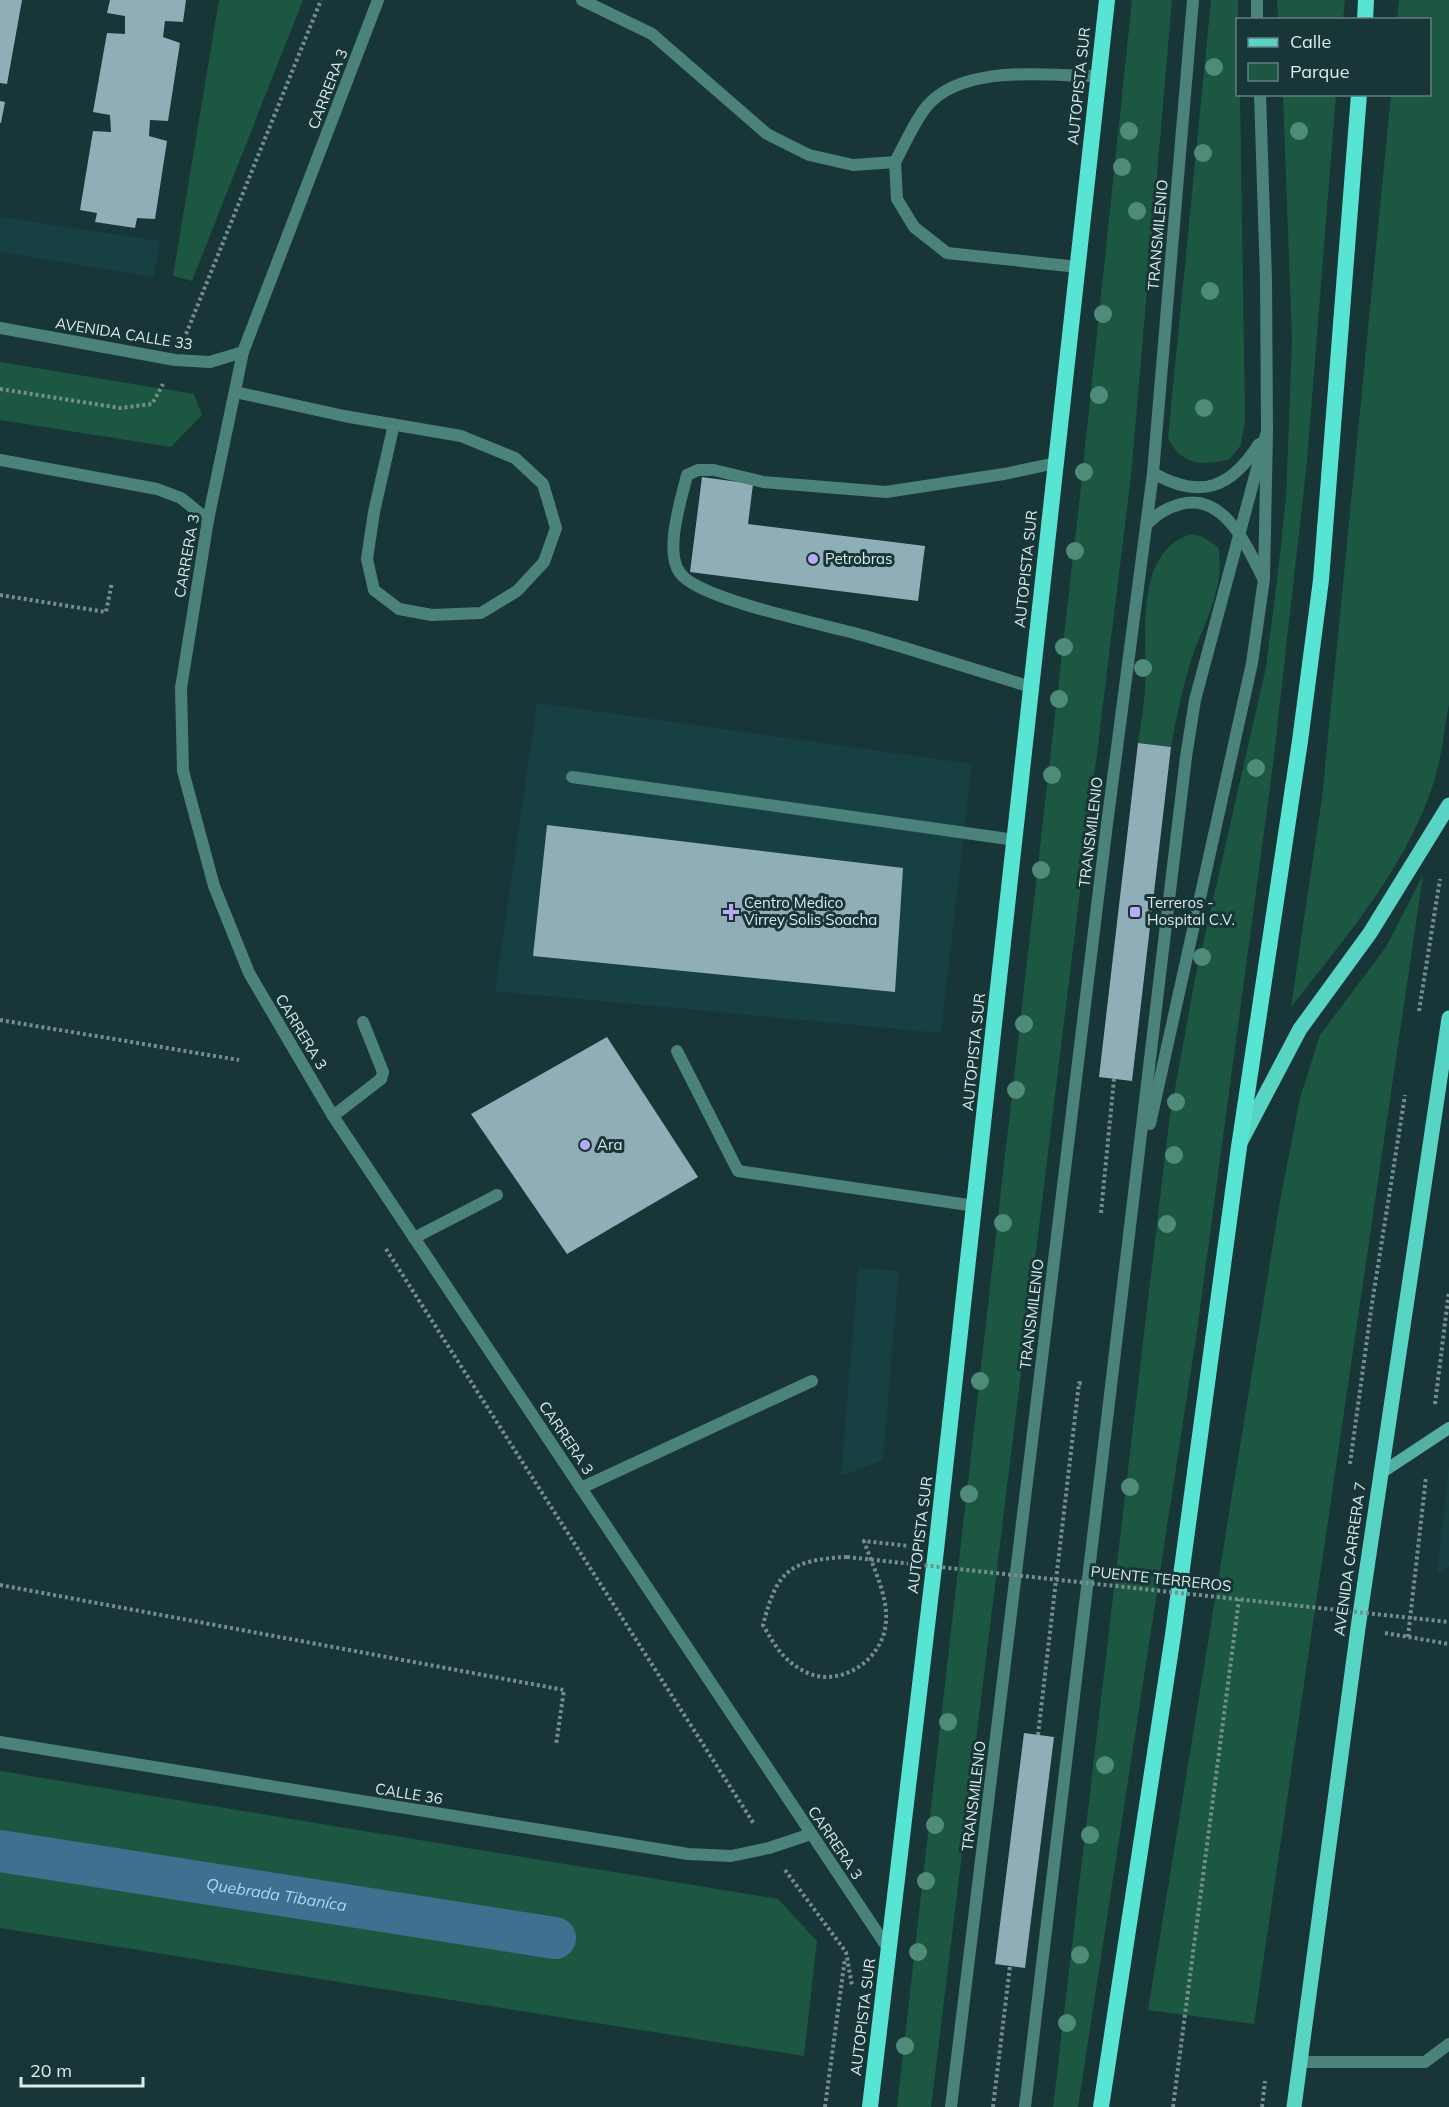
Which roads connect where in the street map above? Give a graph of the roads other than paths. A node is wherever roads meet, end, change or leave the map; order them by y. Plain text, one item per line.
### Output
1 (378, 0) edge
2 (582, 0) edge
3 (1107, 0) edge
4 (1193, 0) edge
5 (1257, 0) edge
6 (1366, 0) edge
7 (1257, 18) edge
8 (1365, 18) edge
9 (1098, 76) junction
10 (1260, 96) edge
11 (1359, 96) edge
12 (895, 162) junction
13 (1078, 267) junction
14 (0, 328) edge
15 (243, 352) junction
16 (235, 392) junction
17 (394, 424) junction
18 (1267, 431) junction
19 (0, 460) edge
20 (1056, 463) junction
21 (1153, 473) junction
22 (208, 520) junction
23 (1146, 525) junction
24 (1240, 534) junction
25 (1264, 579) junction
26 (1031, 687) junction
27 (572, 777) dead end
28 (1449, 805) edge
29 (1015, 840) junction
30 (1449, 1018) edge
31 (363, 1022) dead end
32 (677, 1051) dead end
33 (333, 1116) junction
34 (1239, 1147) junction
35 (1135, 1192) junction
36 (497, 1195) dead end
37 (975, 1206) junction
38 (414, 1238) junction
39 (812, 1381) dead end
40 (1449, 1428) edge
41 (1381, 1473) junction
42 (581, 1488) junction
43 (0, 1742) edge
44 (812, 1834) junction
45 (889, 1950) junction
46 (1449, 2044) edge
47 (1300, 2062) junction
48 (870, 2107) edge
49 (951, 2107) edge
50 (1025, 2107) edge
51 (1101, 2107) edge
52 (1294, 2107) edge

1 - 15 street, CARRERA 3
2 - 12 street
3 - 9 highway, AUTOPISTA SUR
4 - 21 street, TRANSMILENIO
5 - 7 street
6 - 8 highway
9 - 12 street
9 - 13 highway, AUTOPISTA SUR
10 - 18 street
11 - 34 highway
12 - 13 street
13 - 20 highway, AUTOPISTA SUR
14 - 15 street, AVENIDA CALLE 33
15 - 16 street, CARRERA 3
16 - 17 street
16 - 22 street, CARRERA 3
17 - 17 street
18 - 21 street
18 - 24 street
18 - 25 street
19 - 22 street
20 - 26 highway, AUTOPISTA SUR
20 - 26 street
21 - 23 street, TRANSMILENIO
22 - 33 street, CARRERA 3
23 - 24 street
23 - 49 street, TRANSMILENIO
24 - 25 street
24 - 35 street
25 - 35 street
26 - 29 highway, AUTOPISTA SUR
27 - 29 street
28 - 34 main road
29 - 37 highway, AUTOPISTA SUR
30 - 41 main road, AVENIDA CARRERA 7
31 - 33 street
32 - 37 street
33 - 38 street, CARRERA 3
34 - 51 highway
35 - 50 street
36 - 38 street
37 - 45 highway, AUTOPISTA SUR
38 - 42 street, CARRERA 3
39 - 42 street
40 - 41 main road
41 - 47 main road, AVENIDA CARRERA 7
42 - 44 street, CARRERA 3
43 - 44 street, CALLE 36
44 - 45 street, CARRERA 3
45 - 48 highway, AUTOPISTA SUR
46 - 47 street
47 - 52 main road, AVENIDA CARRERA 7

